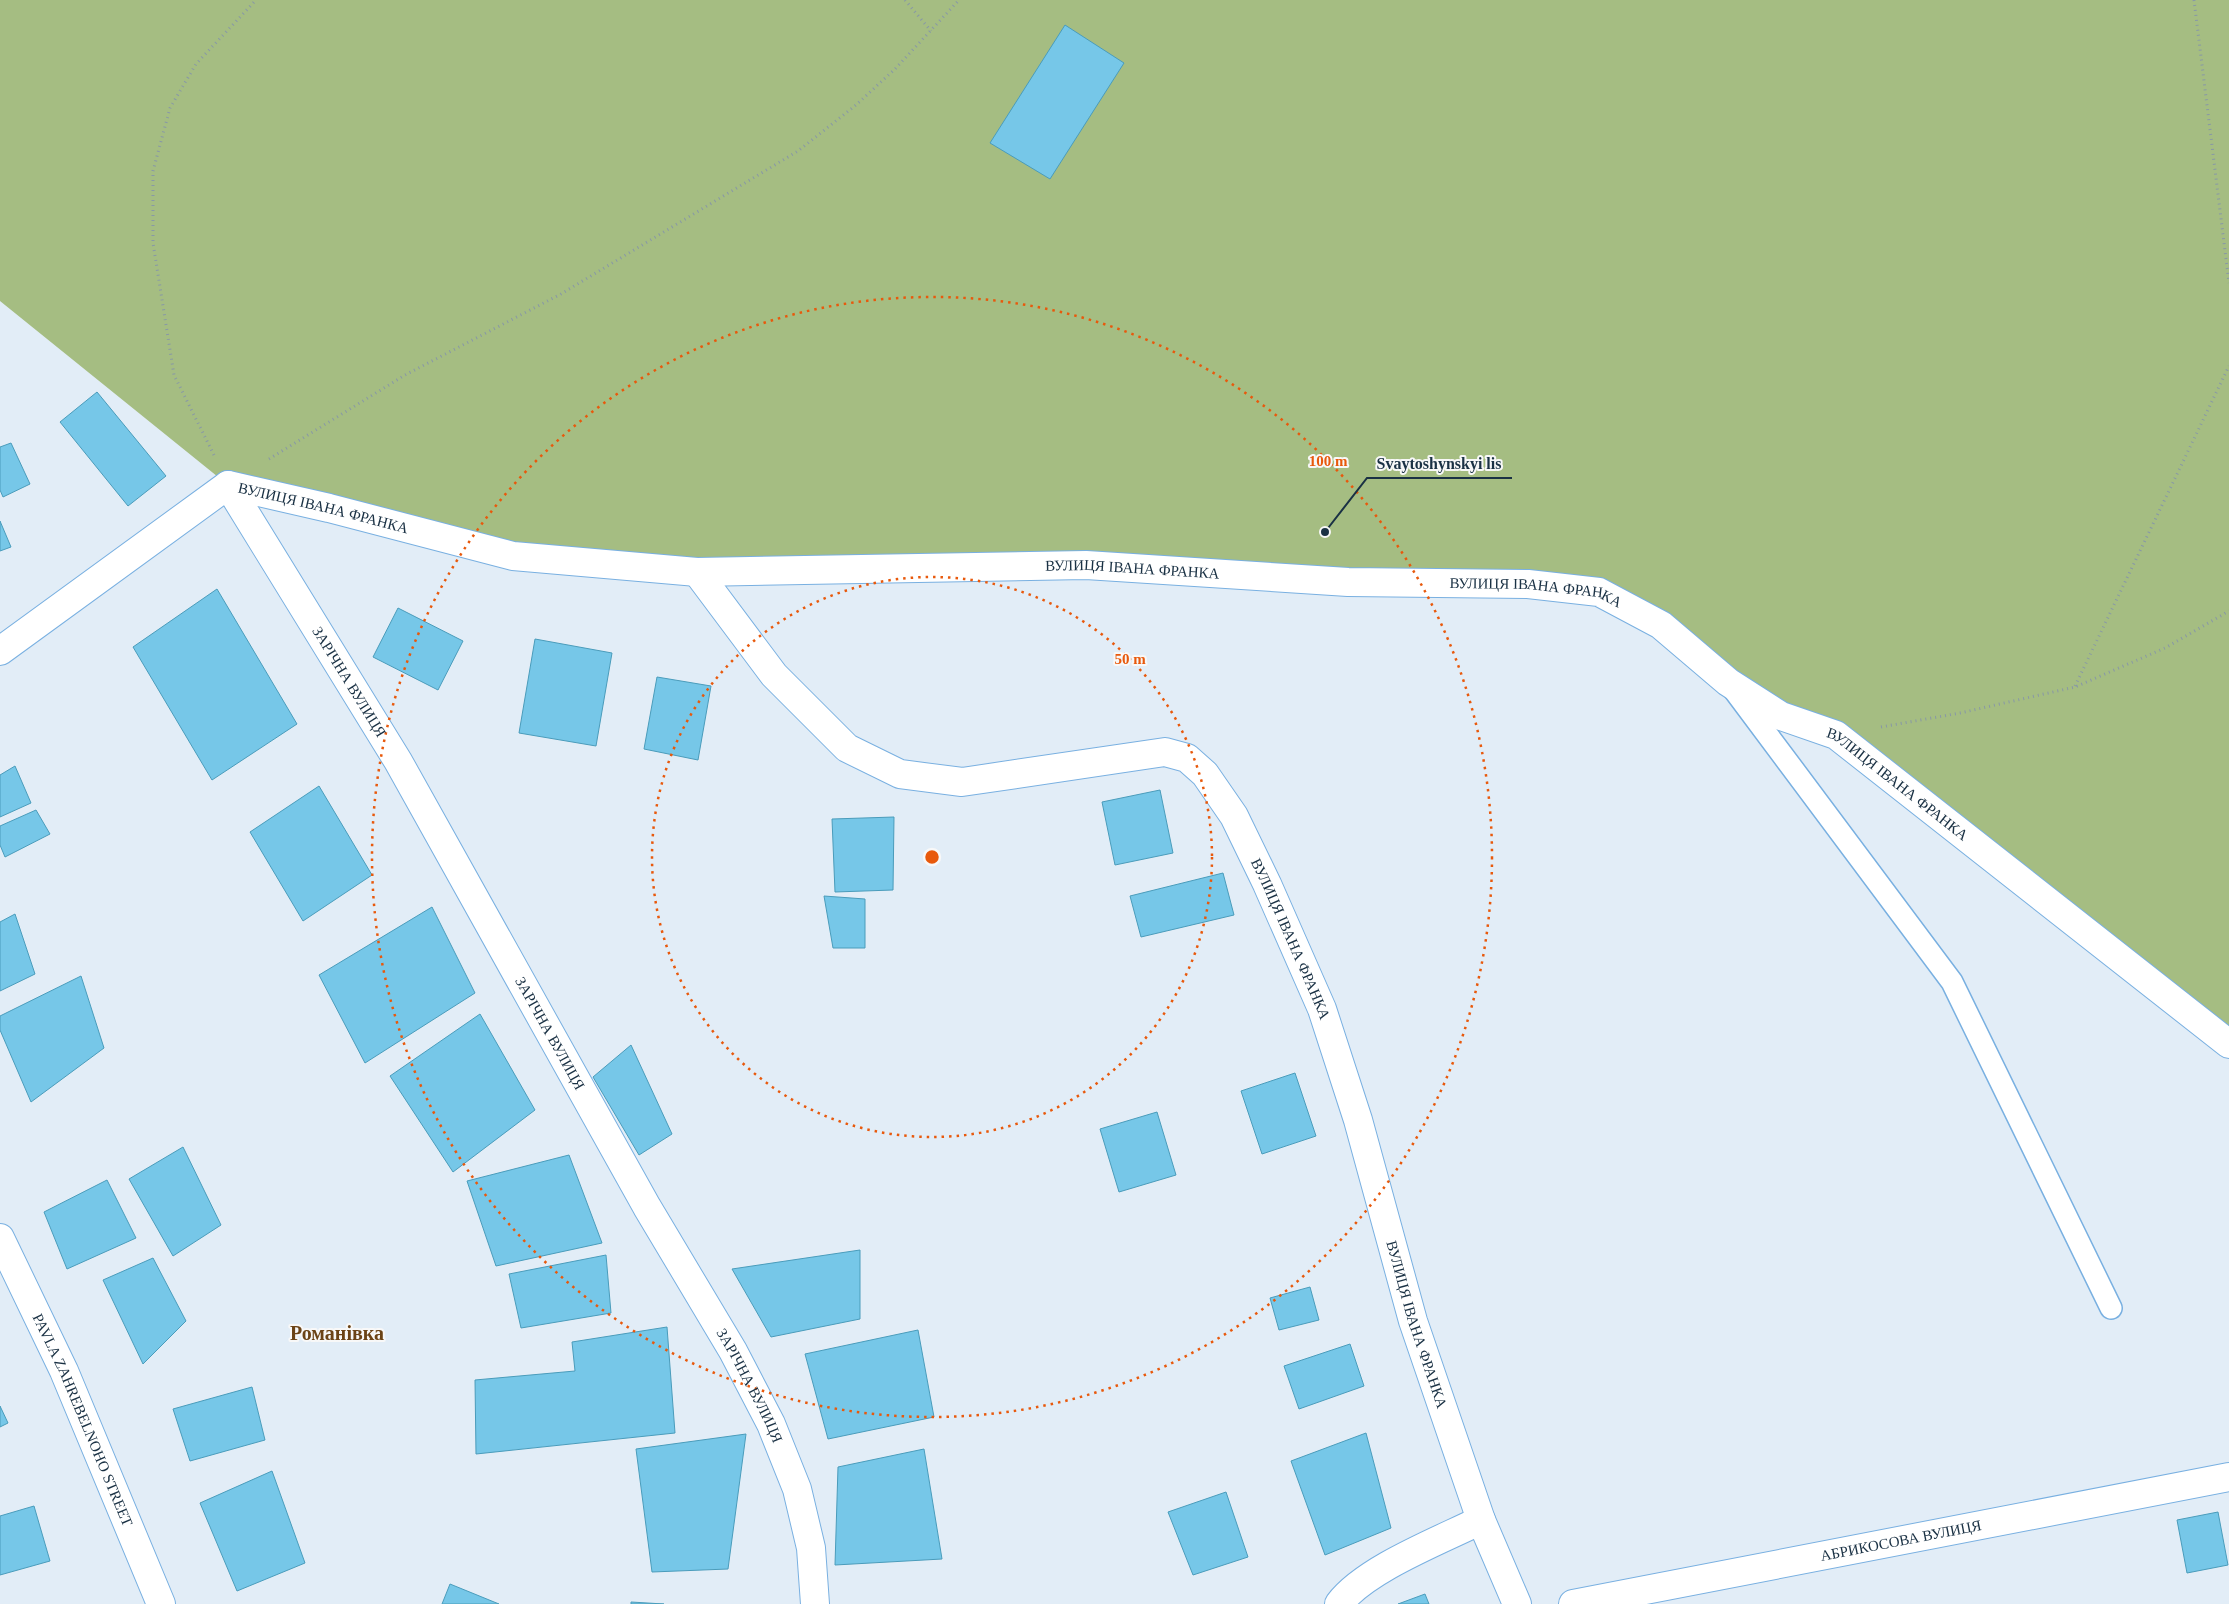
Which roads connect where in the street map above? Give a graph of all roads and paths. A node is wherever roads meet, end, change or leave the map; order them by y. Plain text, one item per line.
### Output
1 (256, 0) edge
2 (905, 0) edge
3 (959, 0) edge
4 (2194, 0) edge
5 (931, 31) junction
6 (2229, 283) edge
7 (2229, 366) edge
8 (228, 485) junction
9 (698, 572) junction
10 (2229, 611) edge
11 (0, 651) edge
12 (1728, 682) junction
13 (2075, 687) junction
14 (1836, 735) junction
15 (2229, 1044) edge
16 (0, 1238) edge
17 (2111, 1308) dead end
18 (2229, 1477) edge
19 (1481, 1520) junction
20 (161, 1604) edge
21 (816, 1604) edge
22 (1339, 1604) edge
23 (1516, 1604) edge
24 (1574, 1604) edge

1 - 8 path
2 - 5 path
3 - 5 path
4 - 6 path
5 - 8 path
7 - 13 path
8 - 9 street, ВУЛИЦЯ ІВАНА ФРАНКА
8 - 11 street, ВУЛИЦЯ ІВАНА ФРАНКА
8 - 21 street, ЗАРІЧНА ВУЛИЦЯ
9 - 12 street, ВУЛИЦЯ ІВАНА ФРАНКА
9 - 19 street, ВУЛИЦЯ ІВАНА ФРАНКА
10 - 13 path
12 - 14 street, ВУЛИЦЯ ІВАНА ФРАНКА
12 - 17 lane
13 - 14 path
14 - 15 street, ВУЛИЦЯ ІВАНА ФРАНКА
16 - 20 street, PAVLA ZAHREBELNOHO STREET
18 - 24 street, АБРИКОСОВА ВУЛИЦЯ
19 - 22 street
19 - 23 street, ВУЛИЦЯ ІВАНА ФРАНКА

